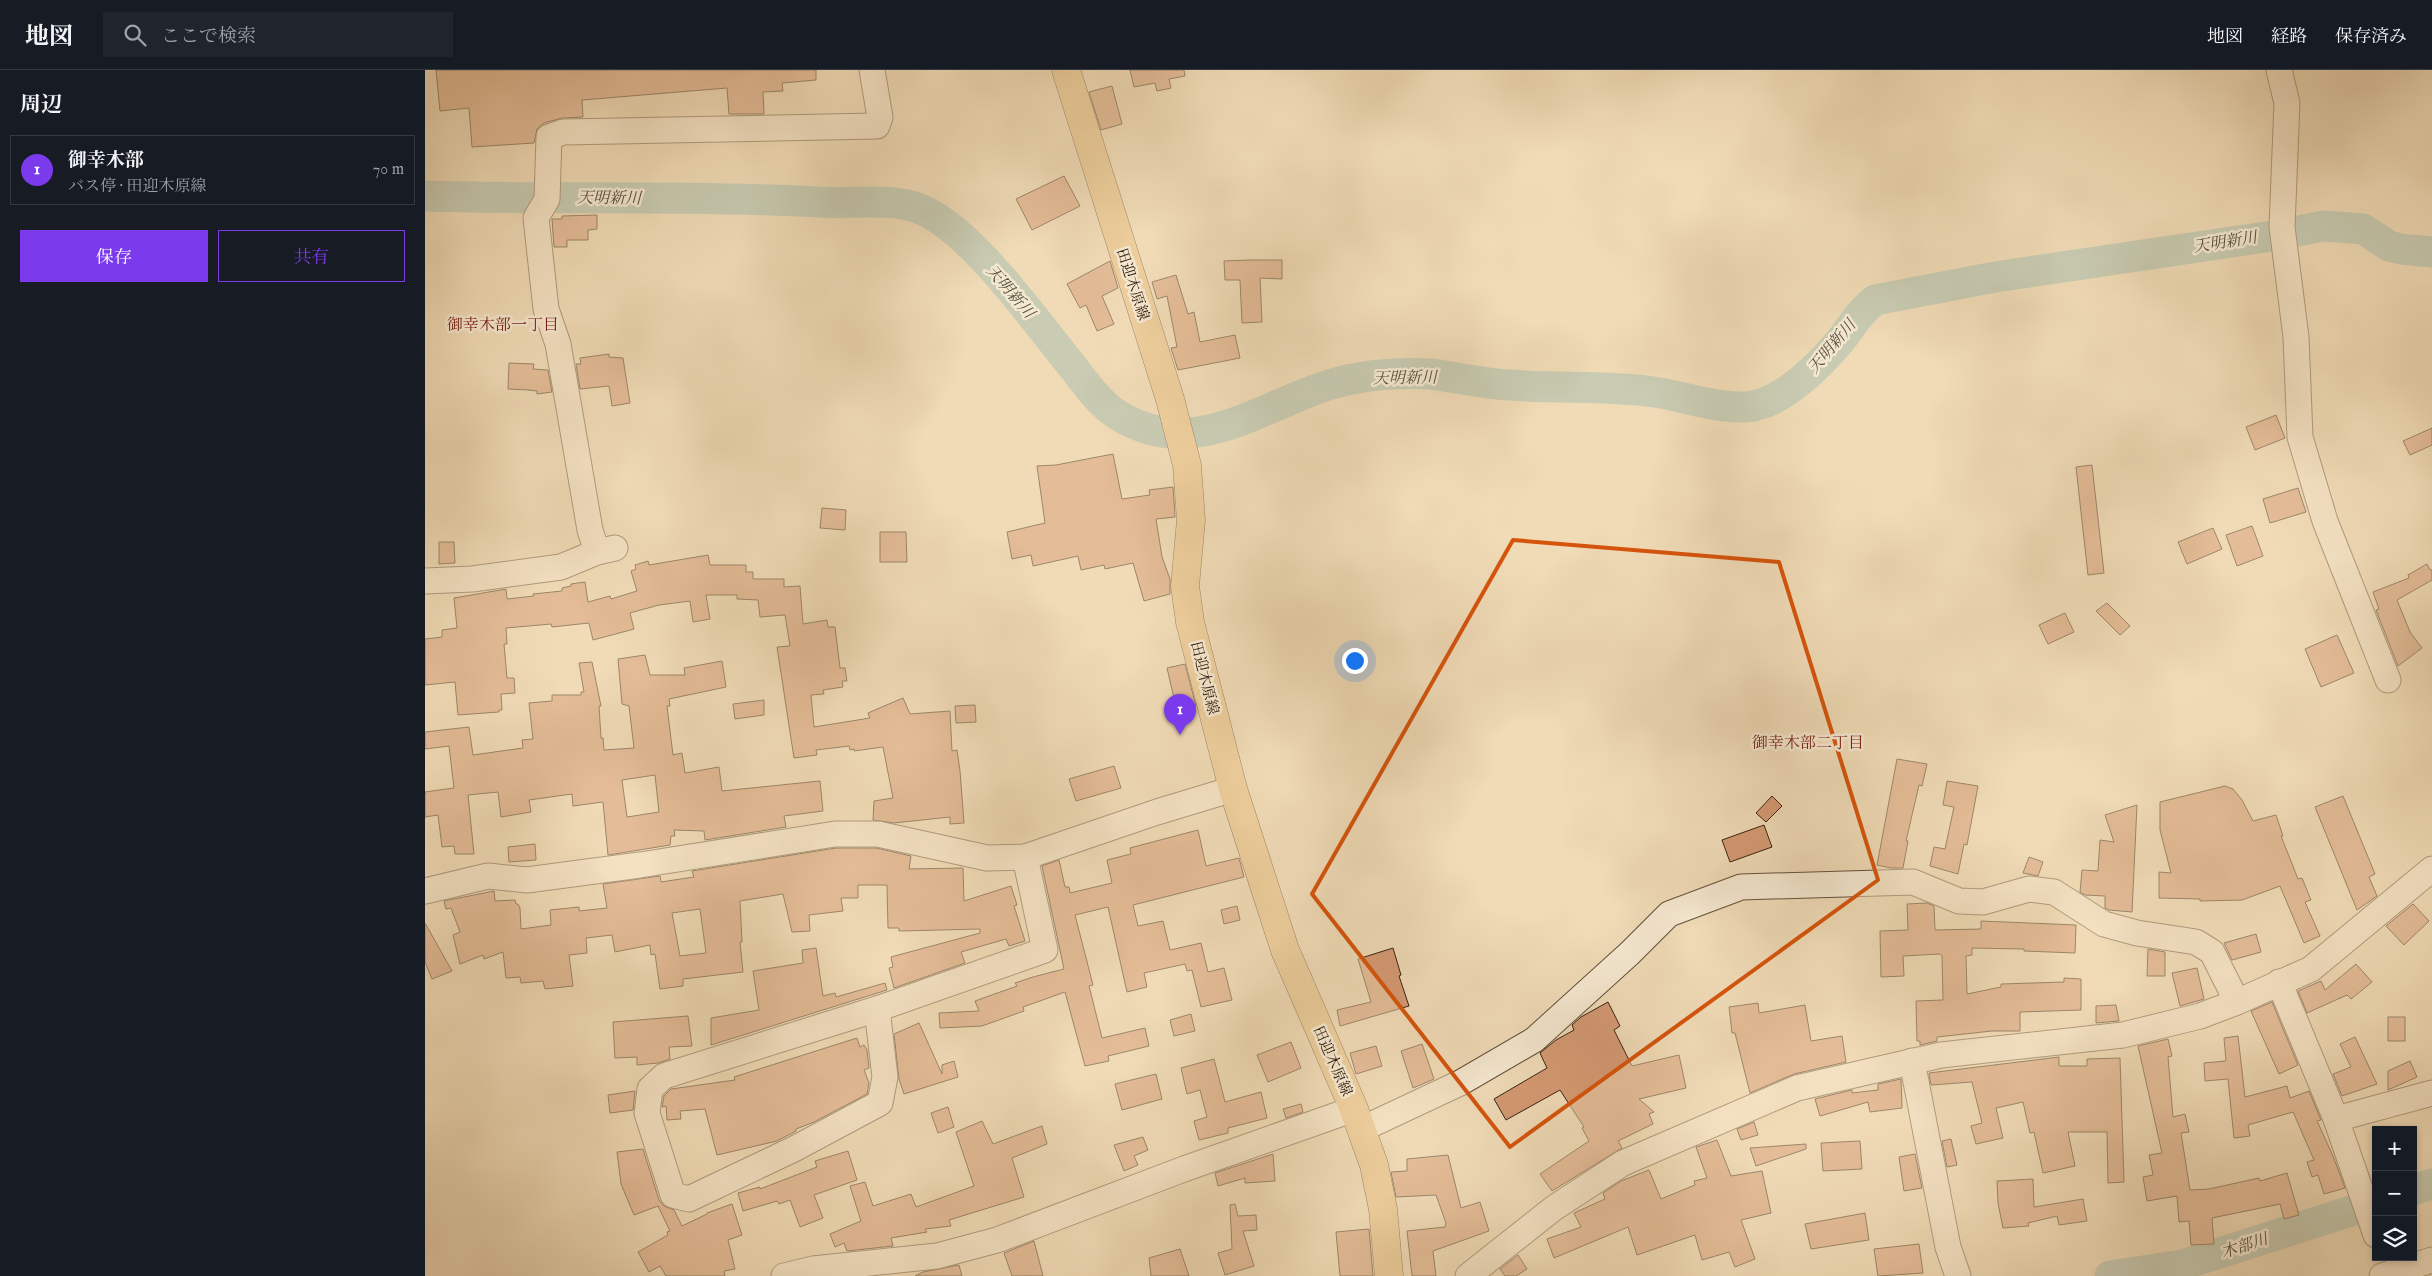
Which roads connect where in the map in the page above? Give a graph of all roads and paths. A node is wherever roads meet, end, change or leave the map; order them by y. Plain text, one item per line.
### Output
1 (872, 70) edge
2 (1066, 70) edge
3 (2279, 70) edge
4 (425, 582) edge
5 (2388, 680) dead end
6 (1233, 789) junction
7 (1025, 857) junction
8 (2432, 869) edge
9 (425, 891) edge
10 (2279, 982) junction
11 (2237, 1002) junction
12 (877, 1009) junction
13 (1912, 1061) junction
14 (2432, 1094) edge
15 (1358, 1119) junction
16 (2336, 1119) junction
17 (2372, 1223) edge
18 (2432, 1260) edge
19 (1955, 1267) edge
20 (2385, 1269) edge
21 (784, 1276) edge
22 (1389, 1276) edge
23 (1468, 1276) edge

1 - 4 street
2 - 6 main road, 田迎木原線
3 - 5 street
6 - 7 street
6 - 15 main road, 田迎木原線
7 - 9 street
7 - 12 street
8 - 10 street
10 - 11 street
10 - 16 street
11 - 13 street
11 - 15 street
12 - 12 street
13 - 19 street
13 - 23 street
14 - 16 street
15 - 21 street
15 - 22 main road, 田迎木原線
16 - 17 street
18 - 20 street

